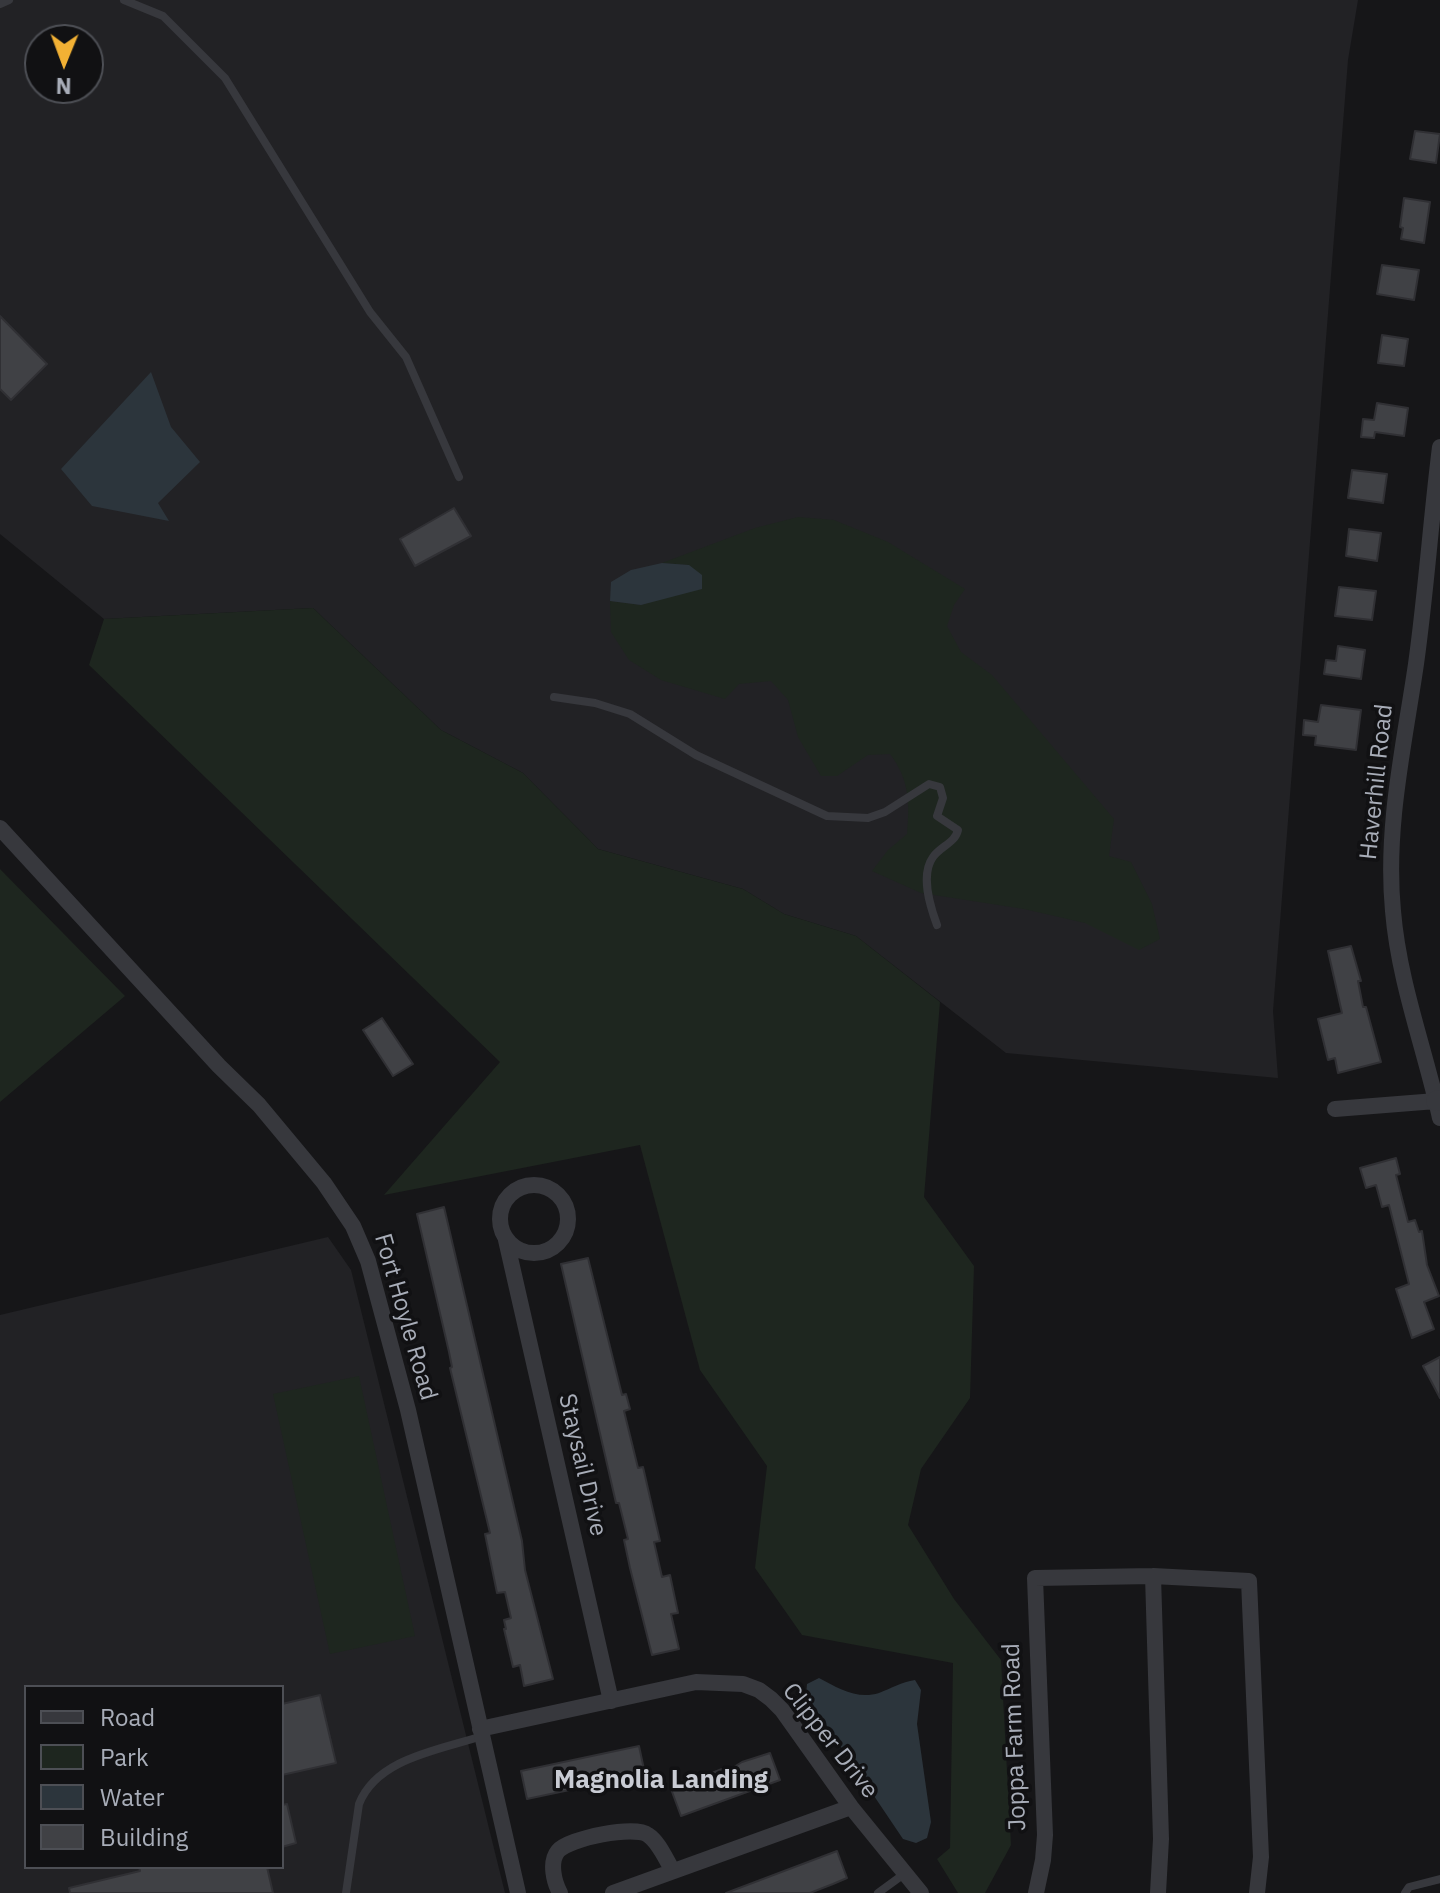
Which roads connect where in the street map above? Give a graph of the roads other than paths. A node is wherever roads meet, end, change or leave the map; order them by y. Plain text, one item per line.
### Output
1 (9, 0) edge
2 (124, 0) edge
3 (0, 4) edge
4 (1440, 447) edge
5 (459, 477) dead end
6 (1436, 526) edge
7 (554, 697) dead end
8 (0, 828) edge
9 (937, 925) dead end
10 (1439, 1107) edge
11 (1335, 1109) dead end
12 (506, 1240) junction
13 (1153, 1576) junction
14 (611, 1701) junction
15 (481, 1733) junction
16 (851, 1807) junction
17 (673, 1871) junction
18 (904, 1874) junction
19 (1440, 1879) edge
20 (346, 1893) edge
21 (518, 1893) edge
22 (560, 1893) edge
23 (613, 1893) edge
24 (878, 1893) edge
25 (921, 1893) edge
26 (1036, 1893) edge
27 (1158, 1893) edge
28 (1257, 1893) edge
29 (1405, 1893) edge

1 - 3 lane
2 - 5 lane
4 - 6 street, Haverhill Road
6 - 10 street, Haverhill Road
7 - 9 lane
8 - 15 street, Fort Hoyle Road
10 - 11 street
12 - 12 street, Staysail Drive
12 - 14 street, Staysail Drive
13 - 26 street, Joppa Farm Road
13 - 27 street
13 - 28 street
14 - 15 street, Clipper Drive
14 - 16 street, Clipper Drive
15 - 20 lane
15 - 21 street, Fort Hoyle Road
16 - 17 street
16 - 18 street, Clipper Drive
17 - 22 street
17 - 23 street
18 - 24 lane
18 - 25 street, Clipper Drive
19 - 29 lane

